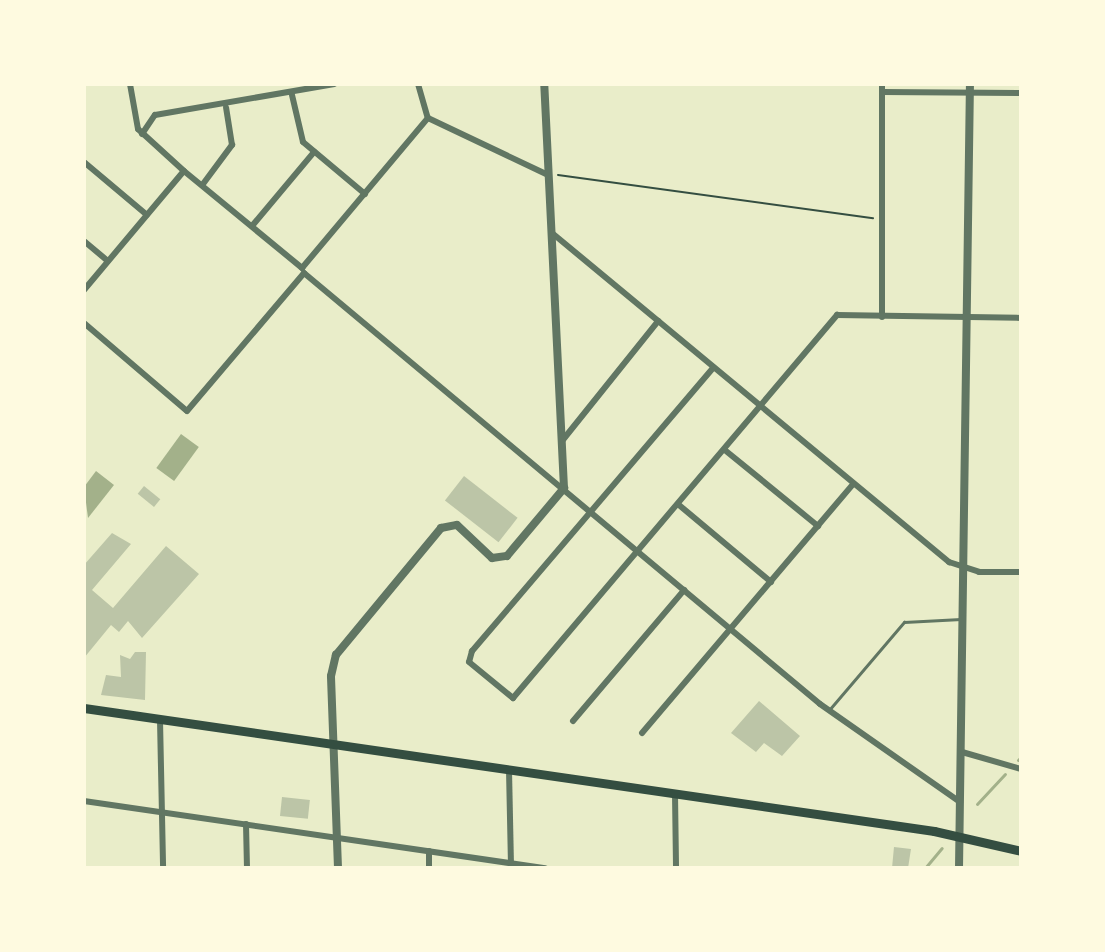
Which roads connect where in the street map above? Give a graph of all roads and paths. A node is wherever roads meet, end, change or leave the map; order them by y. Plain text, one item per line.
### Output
1 (130, 84) edge
2 (334, 84) edge
3 (418, 84) edge
4 (544, 84) edge
5 (882, 84) edge
6 (970, 88) edge
7 (882, 92) junction
8 (1021, 93) edge
9 (292, 95) junction
10 (226, 106) junction
11 (429, 118) junction
12 (142, 134) junction
13 (314, 152) junction
14 (84, 162) edge
15 (184, 171) junction
16 (548, 175) junction
17 (203, 184) junction
18 (365, 194) junction
19 (147, 215) junction
20 (882, 219) junction
21 (252, 226) junction
22 (552, 233) junction
23 (84, 241) edge
24 (108, 261) junction
25 (303, 271) junction
26 (84, 290) edge
27 (882, 316) junction
28 (966, 317) junction
29 (1021, 318) edge
30 (658, 321) junction
31 (84, 323) edge
32 (713, 368) junction
33 (759, 406) junction
34 (562, 441) junction
35 (726, 451) junction
36 (853, 484) junction
37 (564, 488) junction
38 (679, 505) junction
39 (591, 511) junction
40 (818, 526) junction
41 (638, 552) junction
42 (963, 568) junction
43 (1021, 572) edge
44 (771, 582) junction
45 (684, 590) junction
46 (963, 619) junction
47 (731, 629) junction
48 (84, 708) edge
49 (828, 711) junction
50 (160, 720) junction
51 (573, 721) dead end
52 (642, 733) dead end
53 (337, 745) junction
54 (962, 752) junction
55 (1021, 769) edge
56 (509, 770) junction
57 (675, 794) junction
58 (84, 801) edge
59 (960, 802) junction
60 (162, 812) junction
61 (246, 825) junction
62 (960, 836) junction
63 (338, 837) junction
64 (429, 851) junction
65 (1021, 851) edge
66 (511, 863) junction
67 (163, 868) edge
68 (247, 868) edge
69 (338, 868) edge
70 (429, 868) edge
71 (545, 868) edge
72 (676, 868) edge
73 (959, 868) edge

1 - 12 street
2 - 9 street
3 - 11 street
4 - 16 street
5 - 7 street
6 - 7 street
6 - 8 street
6 - 28 street
7 - 20 street
9 - 10 street
9 - 13 street
10 - 12 street
10 - 17 street
11 - 16 street
11 - 18 street
12 - 15 street
13 - 18 street
13 - 21 street
14 - 19 street
15 - 17 street
15 - 19 street
16 - 20 path
16 - 22 street
17 - 21 street
18 - 25 street
19 - 24 street
20 - 27 street
21 - 25 street
22 - 30 street
22 - 34 street
23 - 24 street
24 - 26 street
25 - 31 street
25 - 37 street
27 - 28 street
27 - 33 street
28 - 29 street
28 - 42 street
30 - 32 street
30 - 34 street
32 - 33 street
32 - 39 street
33 - 35 street
33 - 36 street
34 - 37 street
35 - 38 street
35 - 40 street
36 - 40 street
36 - 42 street
37 - 39 street
37 - 53 street
38 - 41 street
38 - 44 street
39 - 41 street
39 - 41 street
40 - 44 street
41 - 45 street
42 - 43 street
42 - 46 street
44 - 47 street
45 - 47 street
45 - 51 street
46 - 49 lane
46 - 54 street
47 - 49 street
47 - 52 street
48 - 50 main road
49 - 59 street
50 - 53 main road
50 - 60 street
53 - 56 main road
53 - 63 street
54 - 55 street
54 - 59 street
56 - 57 main road
56 - 66 street
57 - 62 main road
57 - 72 street
58 - 60 street
59 - 62 street
60 - 61 street
60 - 67 street
61 - 63 street
61 - 68 street
62 - 65 main road
62 - 73 street
63 - 64 street
63 - 69 street
64 - 66 street
64 - 70 street
66 - 71 street

